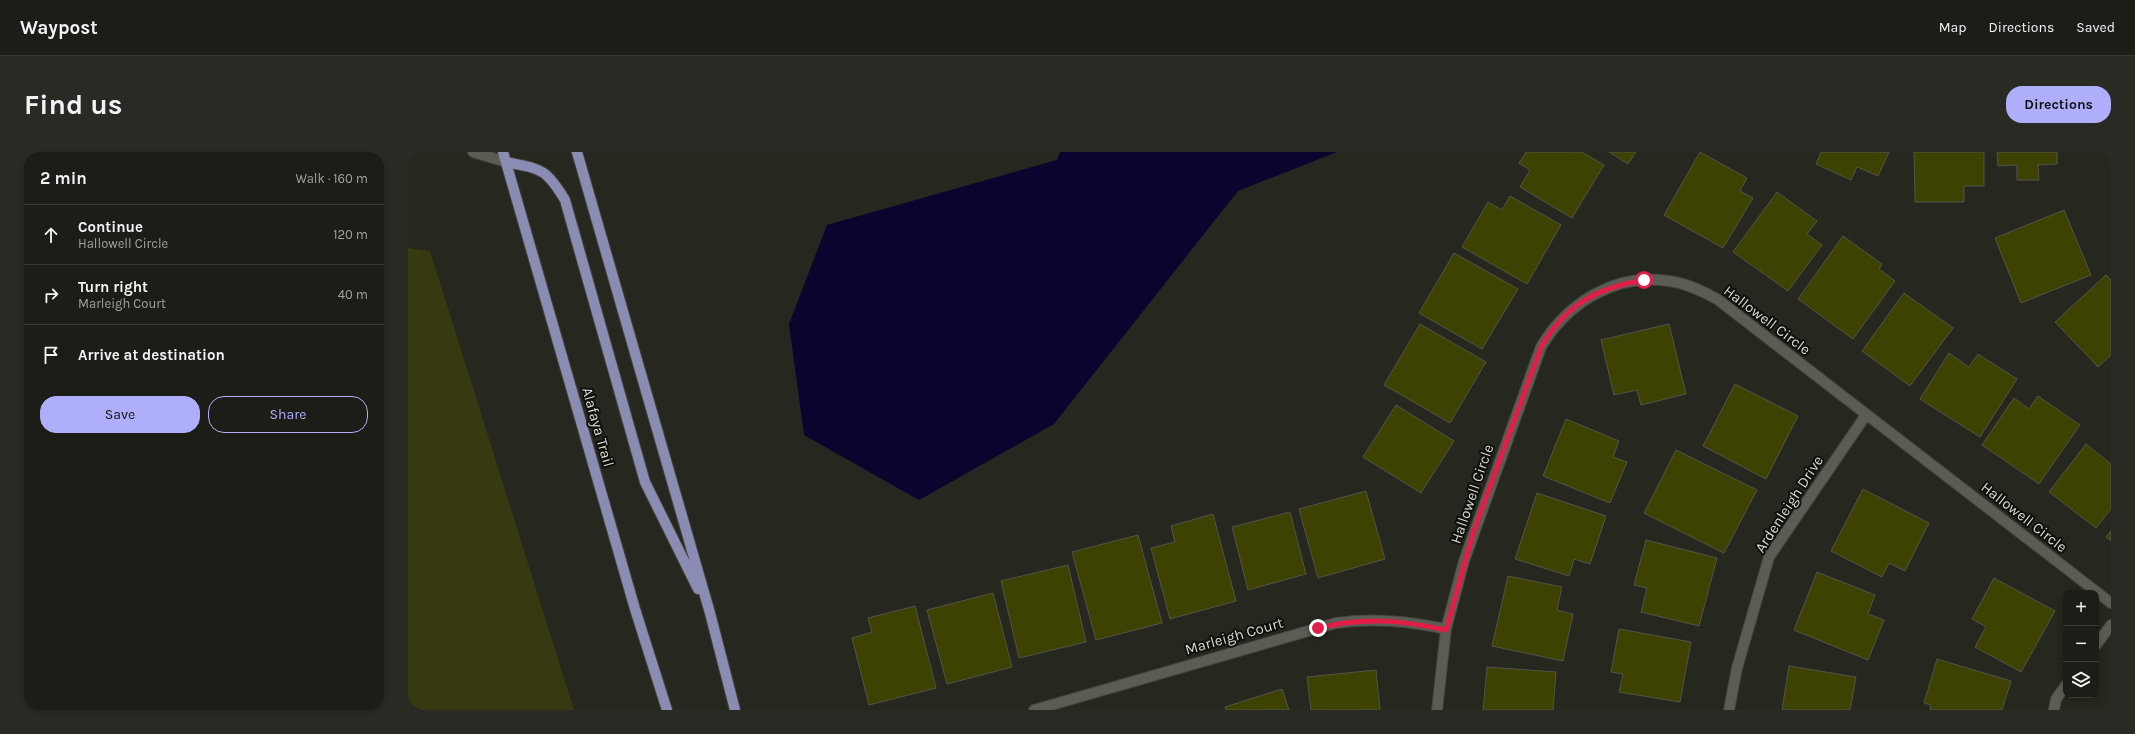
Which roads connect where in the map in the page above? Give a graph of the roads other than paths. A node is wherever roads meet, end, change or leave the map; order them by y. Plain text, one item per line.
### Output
1 (473, 152) edge
2 (577, 152) edge
3 (504, 157) edge
4 (1866, 415) junction
5 (2111, 603) edge
6 (710, 613) junction
7 (2111, 625) edge
8 (1446, 630) junction
9 (2099, 641) edge
10 (2063, 689) edge
11 (667, 710) edge
12 (735, 710) edge
13 (1034, 710) edge
14 (1437, 710) edge
15 (1729, 710) edge
16 (2054, 710) edge

1 - 3 street
2 - 6 main road
3 - 6 main road
3 - 11 main road, Alafaya Trail
4 - 5 street, Hallowell Circle
4 - 8 street, Hallowell Circle
4 - 15 street, Ardenleigh Drive
6 - 12 main road
7 - 9 street
8 - 13 street, Marleigh Court
8 - 14 street, Hallowell Circle
10 - 16 street

